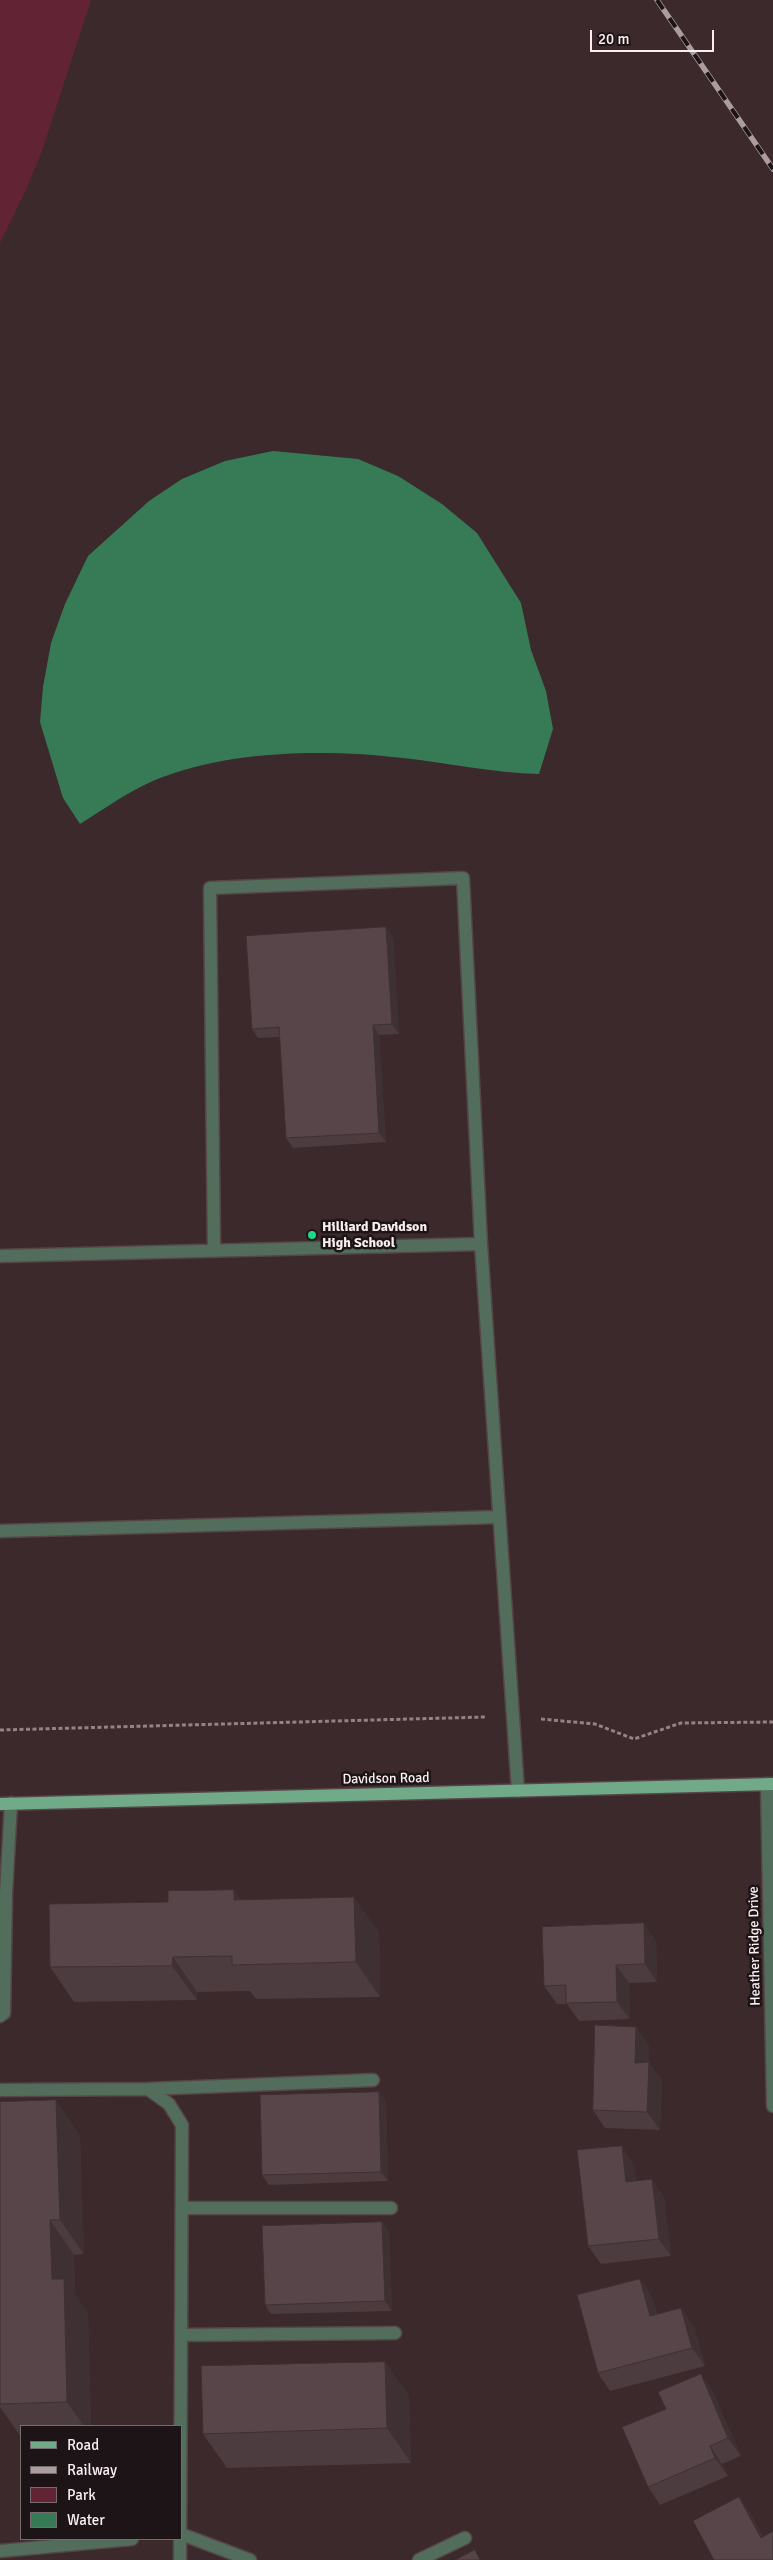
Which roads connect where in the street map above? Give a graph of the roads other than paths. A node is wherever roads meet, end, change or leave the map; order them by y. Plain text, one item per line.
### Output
1 (482, 1244) junction
2 (214, 1251) junction
3 (0, 1256) edge
4 (499, 1517) junction
5 (0, 1531) edge
6 (770, 1784) edge
7 (518, 1791) junction
8 (6, 1803) edge
9 (0, 2016) edge
10 (373, 2080) dead end
11 (148, 2089) junction
12 (0, 2090) edge
13 (773, 2106) edge
14 (182, 2208) junction
15 (391, 2208) dead end
16 (395, 2333) dead end
17 (182, 2336) junction
18 (182, 2534) edge
19 (465, 2538) dead end
20 (121, 2540) edge
21 (182, 2540) edge
22 (0, 2551) edge
23 (180, 2560) edge
24 (250, 2560) edge
25 (419, 2560) edge

1 - 2 street
1 - 2 street
1 - 4 street
2 - 3 street
4 - 5 street
4 - 7 street
6 - 7 main road, Davidson Road
6 - 13 street, Heather Ridge Drive
7 - 8 main road, Davidson Road
8 - 9 street
10 - 11 street
11 - 12 street
11 - 14 street
14 - 15 street
14 - 17 street
16 - 17 street
17 - 18 street
18 - 24 street
19 - 25 street
20 - 22 street
21 - 23 street

